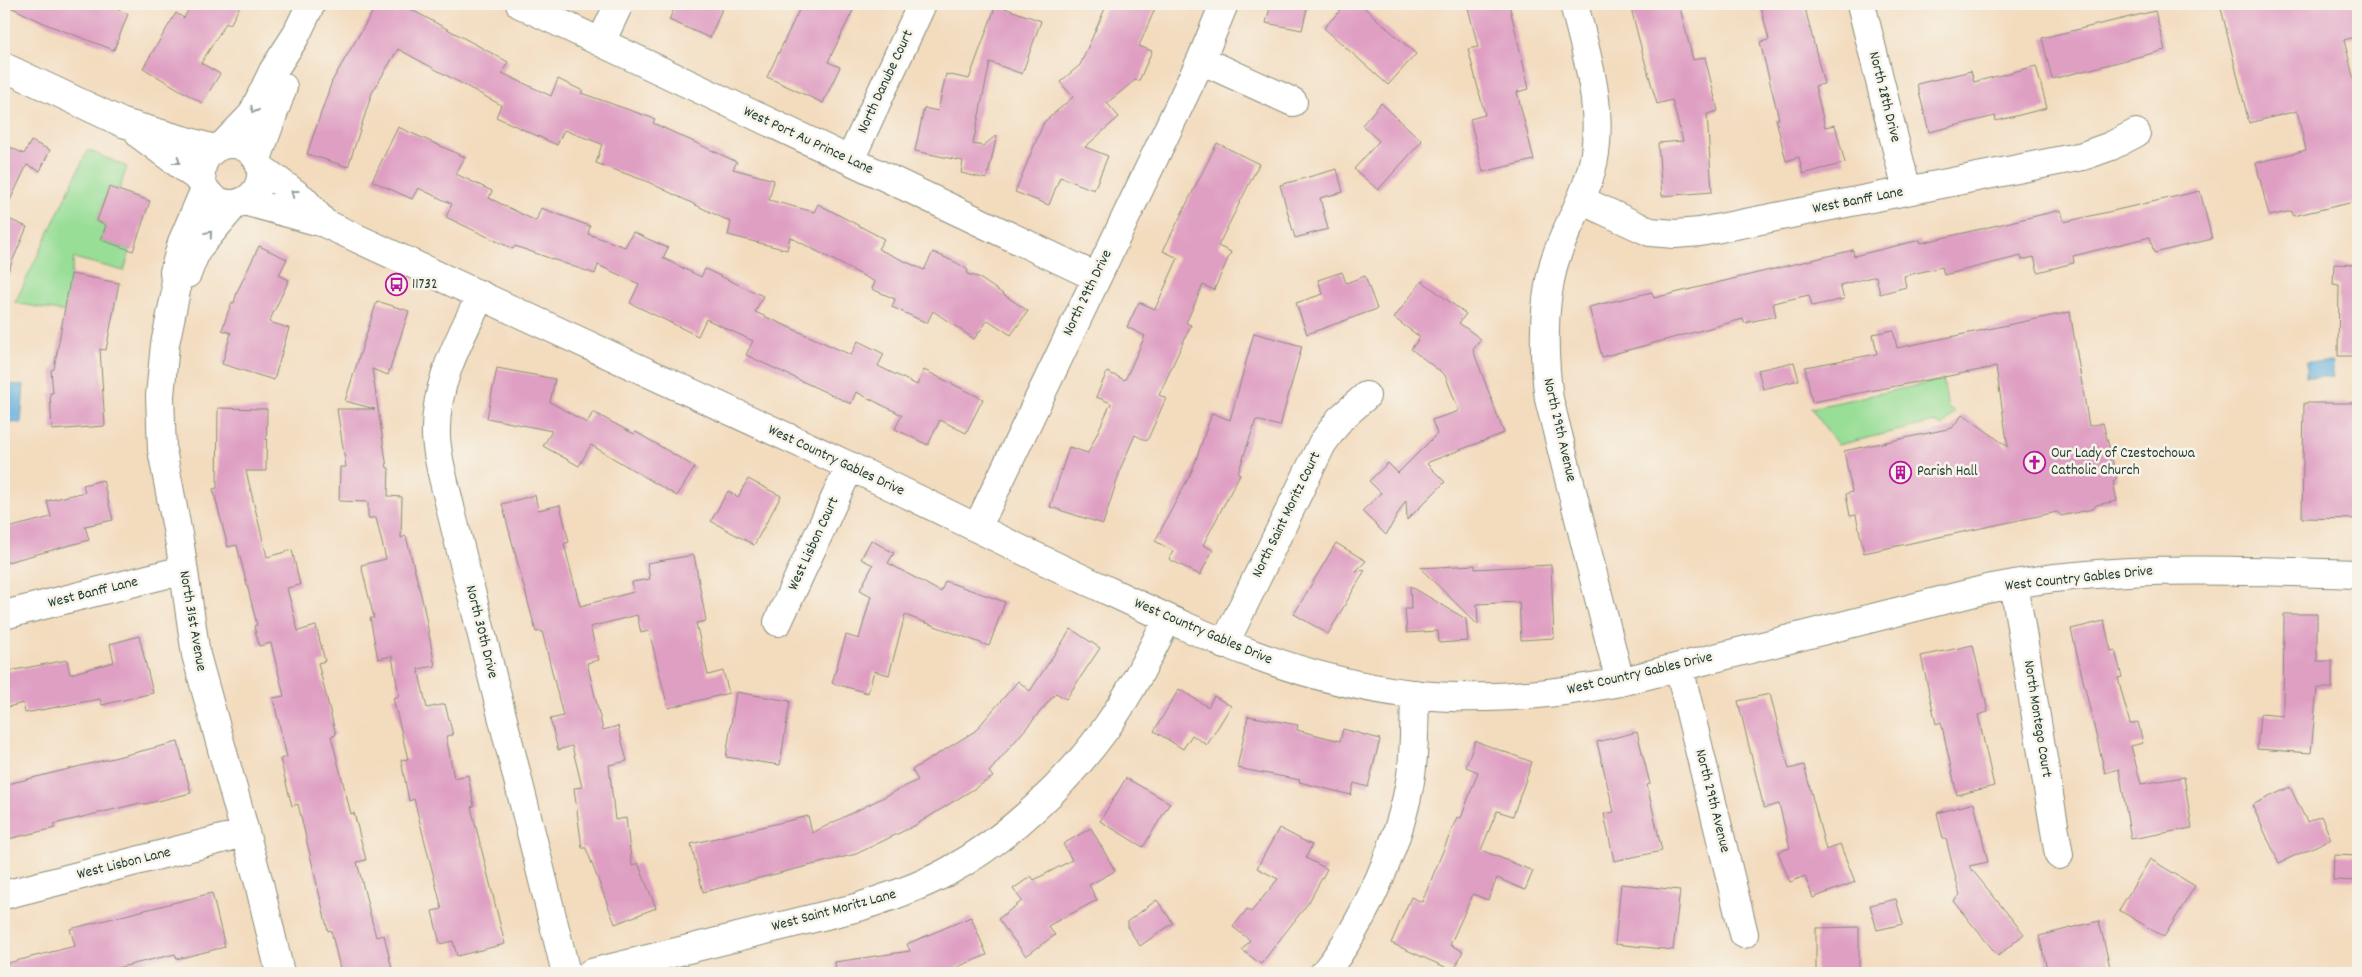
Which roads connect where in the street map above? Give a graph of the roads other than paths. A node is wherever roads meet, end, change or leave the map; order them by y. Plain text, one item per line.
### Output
1 (311, 4) edge
2 (520, 4) edge
3 (619, 4) edge
4 (922, 4) edge
5 (1224, 4) edge
6 (1574, 4) edge
7 (1861, 4) edge
8 (295, 37) junction
9 (601, 42) junction
10 (1201, 60) junction
11 (4, 67) edge
12 (1293, 102) dead end
13 (123, 123) junction
14 (2136, 132) dead end
15 (218, 147) junction
16 (850, 160) junction
17 (259, 163) junction
18 (204, 185) junction
19 (1907, 191) junction
20 (1581, 200) junction
21 (240, 203) junction
22 (324, 222) junction
23 (1096, 277) junction
24 (176, 291) junction
25 (480, 295) junction
26 (1366, 396) dead end
27 (850, 466) junction
28 (977, 528) junction
29 (183, 570) junction
30 (2358, 574) edge
31 (2014, 584) junction
32 (4, 615) edge
33 (1167, 619) junction
34 (778, 622) dead end
35 (1224, 645) junction
36 (1679, 667) junction
37 (1620, 682) junction
38 (1415, 694) junction
39 (245, 833) junction
40 (2059, 855) dead end
41 (4, 895) edge
42 (1744, 934) dead end
43 (1330, 971) edge
44 (280, 973) edge
45 (566, 973) edge
46 (591, 973) edge

1 - 8 street
2 - 9 street, West Port Au Prince Lane
3 - 9 street
4 - 16 street, North Danube Court
5 - 10 street, North 29th Drive
6 - 20 street, North 29th Avenue
7 - 19 street, North 28th Drive
8 -> 15 street
8 - 17 street
9 - 16 street, West Port Au Prince Lane
10 - 12 street
10 - 23 street, North 29th Drive
11 - 13 street
13 - 15 street
13 -> 18 street
14 - 19 street, West Banff Lane
15 - 17 street
15 - 18 street
16 - 23 street, West Port Au Prince Lane
17 - 21 street
22 -> 17 street, West Country Gables Drive
18 - 21 street
18 - 24 street
19 - 20 street, West Banff Lane
20 - 37 street, North 29th Avenue
21 - 22 street, West Country Gables Drive
24 -> 21 street
22 - 25 street, West Country Gables Drive
23 - 28 street, North 29th Drive
24 - 29 street, North 31st Avenue
25 - 27 street, West Country Gables Drive
25 - 45 street, North 30th Drive
26 - 35 street, North Saint Moritz Court
27 - 28 street, West Country Gables Drive
27 - 34 street, West Lisbon Court
28 - 33 street, West Country Gables Drive
29 - 32 street, West Banff Lane
29 - 39 street, North 31st Avenue
30 - 31 street, West Country Gables Drive
31 - 36 street, West Country Gables Drive
31 - 40 street, North Montego Court
33 - 35 street, West Country Gables Drive
33 - 46 street, West Saint Moritz Lane
35 - 38 street, West Country Gables Drive
36 - 37 street, West Country Gables Drive
36 - 42 street, North 29th Avenue
37 - 38 street, West Country Gables Drive
38 - 43 street
39 - 41 street, West Lisbon Lane
39 - 44 street, North 31st Avenue

